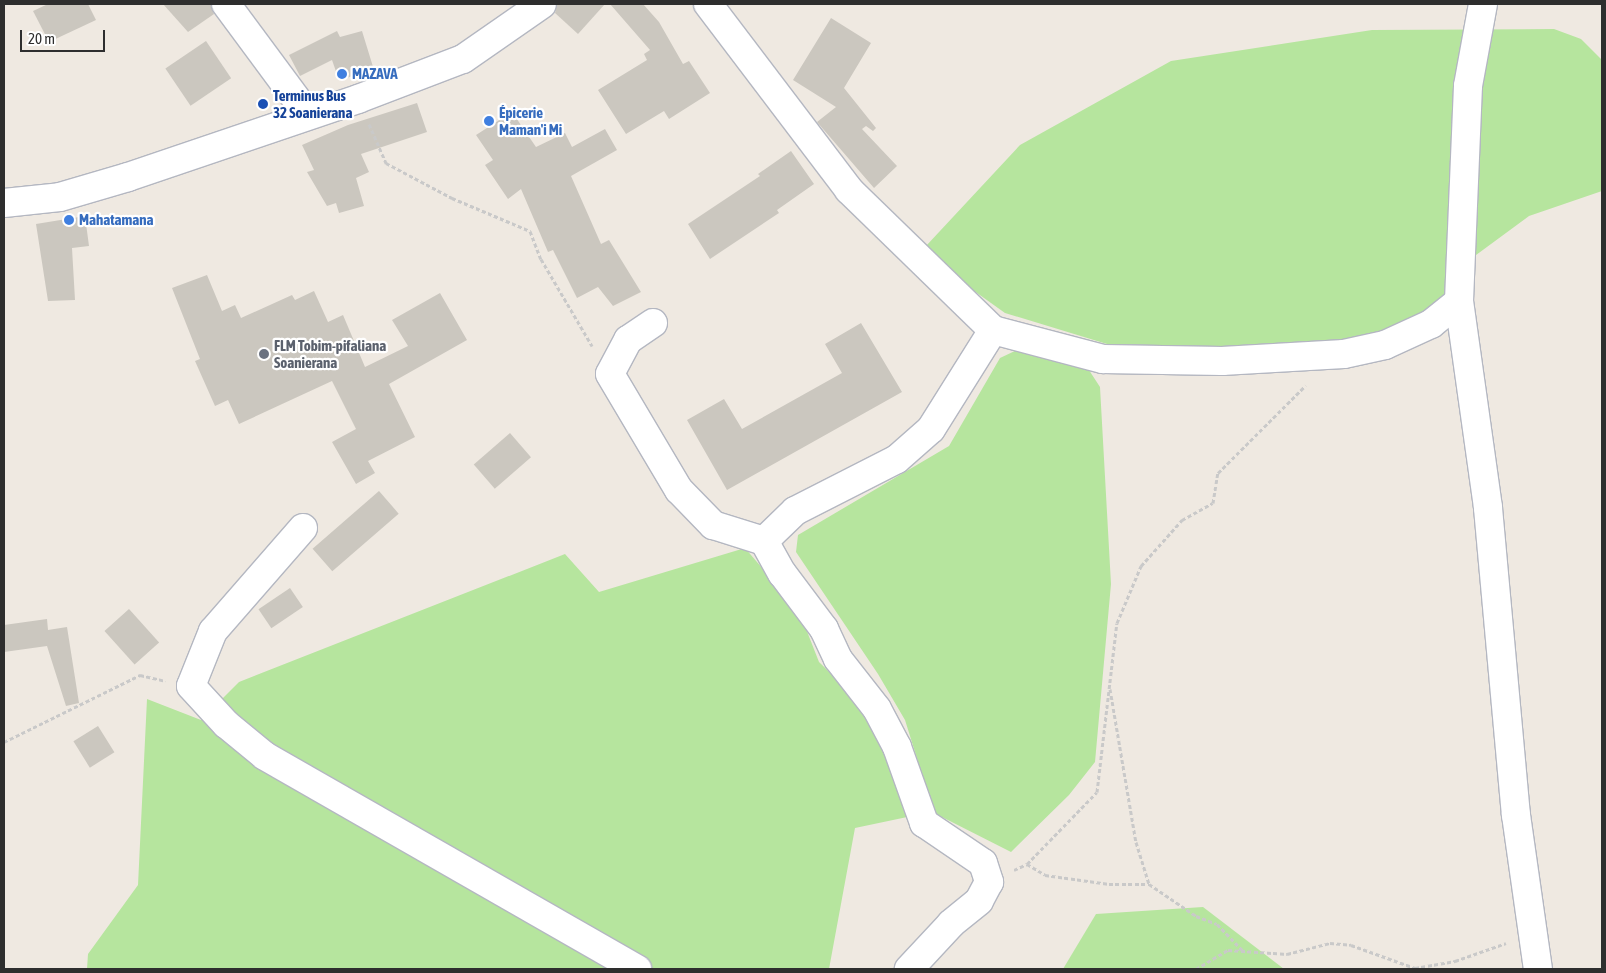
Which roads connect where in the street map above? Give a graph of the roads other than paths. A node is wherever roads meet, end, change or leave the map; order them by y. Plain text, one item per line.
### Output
1 (226, 4) edge
2 (542, 4) edge
3 (708, 4) edge
4 (1483, 4) edge
5 (308, 115) junction
6 (4, 203) edge
7 (1459, 302) junction
8 (653, 323) dead end
9 (993, 330) junction
10 (303, 528) dead end
11 (764, 541) junction
12 (637, 969) edge
13 (909, 969) edge
14 (1538, 969) edge

1 - 5 street
2 - 5 street
3 - 9 street
4 - 7 street
5 - 6 street
7 - 9 street
7 - 14 street
8 - 11 street
9 - 11 street
10 - 12 street
11 - 13 street

